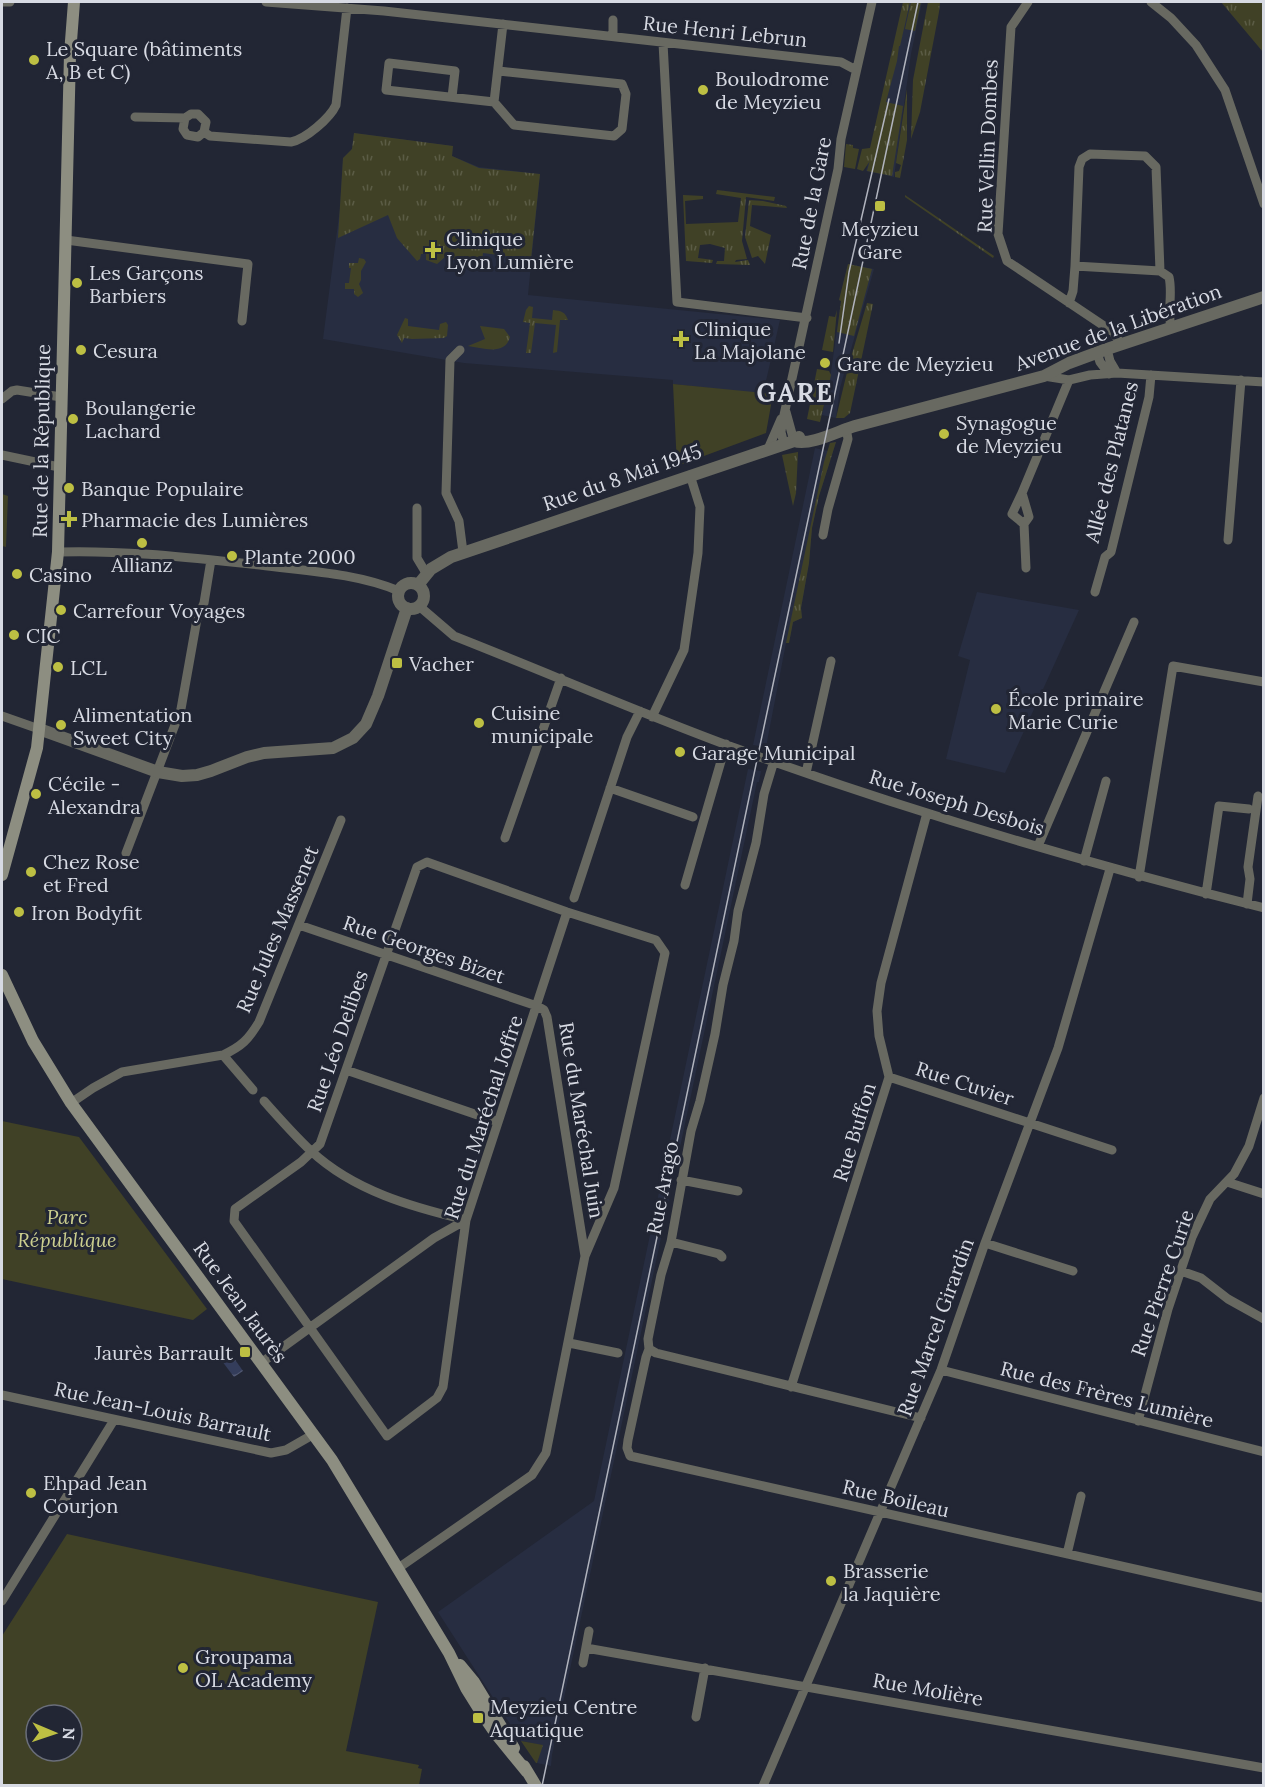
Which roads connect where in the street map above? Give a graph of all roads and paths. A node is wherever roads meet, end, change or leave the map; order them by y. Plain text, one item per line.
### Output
1 (2, 2) edge
2 (10, 2) edge
3 (74, 2) edge
4 (266, 2) edge
5 (872, 2) edge
6 (1028, 2) edge
7 (1151, 2) edge
8 (347, 8) junction
9 (613, 20) dead end
10 (503, 24) junction
11 (613, 36) junction
12 (659, 42) junction
13 (856, 70) junction
14 (499, 71) junction
15 (452, 97) junction
16 (494, 102) junction
17 (135, 117) dead end
18 (185, 118) junction
19 (204, 132) junction
20 (1263, 204) edge
21 (66, 240) junction
22 (1075, 266) junction
23 (1160, 271) junction
24 (1263, 297) edge
25 (1069, 303) junction
26 (807, 318) junction
27 (242, 321) dead end
28 (1171, 327) junction
29 (1121, 344) junction
30 (460, 350) dead end
31 (1102, 351) junction
32 (1113, 374) junction
33 (1151, 375) junction
34 (1044, 376) junction
35 (1069, 380) junction
36 (1241, 380) junction
37 (1263, 382) edge
38 (61, 397) junction
39 (2, 399) edge
40 (786, 412) junction
41 (846, 428) junction
42 (789, 442) junction
43 (768, 449) junction
44 (2, 455) edge
45 (58, 467) junction
46 (690, 475) junction
47 (1022, 494) junction
48 (417, 508) dead end
49 (1024, 524) junction
50 (823, 535) dead end
51 (1228, 540) dead end
52 (58, 552) junction
53 (463, 552) junction
54 (211, 560) junction
55 (1026, 568) dead end
56 (426, 573) junction
57 (418, 585) junction
58 (399, 591) junction
59 (1095, 591) dead end
60 (413, 607) junction
61 (1134, 622) dead end
62 (831, 661) dead end
63 (561, 678) junction
64 (1263, 682) edge
65 (640, 711) junction
66 (2, 716) edge
67 (652, 717) junction
68 (39, 729) junction
69 (726, 744) junction
70 (774, 761) junction
71 (158, 772) junction
72 (806, 773) junction
73 (1106, 781) dead end
74 (610, 788) junction
75 (1258, 796) dead end
76 (1249, 809) dead end
77 (927, 813) junction
78 (693, 817) dead end
79 (341, 820) dead end
80 (505, 838) dead end
81 (1038, 846) junction
82 (126, 853) dead end
83 (1084, 861) junction
84 (1110, 869) junction
85 (2, 875) edge
86 (1139, 877) junction
87 (685, 885) dead end
88 (1206, 894) junction
89 (574, 898) dead end
90 (1246, 904) junction
91 (1263, 908) edge
92 (567, 912) junction
93 (299, 925) junction
94 (386, 956) junction
95 (2, 975) edge
96 (537, 1006) junction
97 (223, 1055) junction
98 (346, 1070) junction
99 (890, 1077) junction
100 (254, 1090) dead end
101 (1263, 1098) edge
102 (264, 1101) dead end
103 (71, 1103) junction
104 (498, 1122) junction
105 (1030, 1124) junction
106 (1112, 1150) dead end
107 (312, 1152) junction
108 (681, 1180) junction
109 (1227, 1182) junction
110 (738, 1191) dead end
111 (1263, 1194) edge
112 (466, 1220) junction
113 (671, 1242) junction
114 (985, 1243) junction
115 (585, 1256) junction
116 (722, 1257) dead end
117 (1073, 1271) dead end
118 (1181, 1271) junction
119 (1263, 1319) edge
120 (310, 1326) junction
121 (569, 1343) junction
122 (650, 1349) junction
123 (618, 1353) dead end
124 (261, 1363) junction
125 (941, 1370) junction
126 (791, 1387) junction
127 (2, 1395) edge
128 (921, 1418) junction
129 (114, 1420) junction
130 (1138, 1421) junction
131 (314, 1434) junction
132 (1263, 1452) edge
133 (1081, 1496) dead end
134 (881, 1513) junction
135 (1067, 1554) junction
136 (397, 1569) junction
137 (1263, 1598) edge
138 (2, 1601) edge
139 (589, 1631) dead end
140 (586, 1648) junction
141 (583, 1663) dead end
142 (705, 1668) junction
143 (807, 1686) junction
144 (696, 1717) dead end
145 (1263, 1768) edge
146 (536, 1785) edge
147 (763, 1785) edge

1 - 2 street
3 - 21 main road, Rue de la République
4 - 8 street, Rue Henri Lebrun
5 - 13 street, Rue de la Gare
6 - 25 street, Rue Vellin Dombes
7 - 20 street
8 - 10 street, Rue Henri Lebrun
8 - 19 street
9 - 11 street
10 - 11 street, Rue Henri Lebrun
10 - 14 street
11 - 12 street, Rue Henri Lebrun
12 - 13 street, Rue Henri Lebrun
12 - 26 street
13 - 26 street, Rue de la Gare
14 - 16 street
14 - 16 street
15 - 15 street
15 - 16 street
17 - 18 street
18 - 19 street
18 - 19 street
21 - 27 street
21 - 38 main road, Rue de la République
22 - 23 street
22 - 23 street
22 - 25 street
23 - 28 street
24 - 28 street, Avenue de la Libération
25 - 29 street, Rue Vellin Dombes
26 - 40 street, Rue de la Gare
28 - 29 street, Avenue de la Libération
29 - 31 street, Avenue de la Libération
30 - 53 street
31 - 32 street
31 - 34 street, Avenue de la Libération
32 - 33 street
32 - 35 street
33 - 36 street
33 - 59 street, Allée des Platanes
34 - 35 street
34 - 41 street, Avenue de la Libération
35 - 47 street
36 - 37 street
36 - 51 street
38 - 39 street
38 - 45 main road, Rue de la République
40 - 42 street, Rue de la Gare
40 - 43 street, Rue de la Gare
41 - 42 street, Rue du 8 Mai 1945
41 - 50 street
42 - 43 street, Rue du 8 Mai 1945
43 - 46 street, Rue du 8 Mai 1945
44 - 45 street
45 - 52 main road, Rue de la République
46 - 53 street, Rue du 8 Mai 1945
46 - 67 street
47 - 49 street
47 - 49 street
48 - 56 street
49 - 55 street
52 - 54 street
52 - 68 main road, Rue de la République
53 - 56 street, Rue du 8 Mai 1945
54 - 58 street
54 - 71 street
56 - 57 street, Rue du 8 Mai 1945
57 - 58 street
57 - 60 street
58 - 60 street
60 - 63 street, Rue Joseph Desbois
60 - 71 street
61 - 81 street
62 - 72 street
63 - 65 street, Rue Joseph Desbois
63 - 80 street
64 - 86 street
65 - 67 street, Rue Joseph Desbois
65 - 74 street
66 - 68 street
67 - 69 street, Rue Joseph Desbois
68 - 71 street
68 - 85 main road, Rue de la République
69 - 70 street, Rue Joseph Desbois
69 - 87 street
70 - 72 street, Rue Joseph Desbois
70 - 108 street, Rue Arago
71 - 82 street
72 - 77 street, Rue Joseph Desbois
73 - 83 street
74 - 78 street
74 - 89 street
75 - 90 street
76 - 88 street
77 - 81 street, Rue Joseph Desbois
77 - 99 street, Rue Buffon
79 - 93 street, Rue Jules Massenet
81 - 83 street, Rue Joseph Desbois
83 - 84 street, Rue Joseph Desbois
84 - 86 street, Rue Joseph Desbois
84 - 105 street, Rue Marcel Girardin
86 - 88 street, Rue Joseph Desbois
88 - 90 street, Rue Joseph Desbois
90 - 91 street, Rue Joseph Desbois
92 - 94 street, Rue Léo Delibes
92 - 96 street, Rue du Maréchal Juin
92 - 115 street, Rue Léo Delibes
93 - 94 street, Rue Georges Bizet
93 - 97 street, Rue Jules Massenet
94 - 96 street, Rue Georges Bizet
94 - 98 street, Rue Léo Delibes
95 - 103 main road, Rue Jean Jaurès
96 - 104 street, Rue du Maréchal Joffre
96 - 115 street, Rue du Maréchal Juin
97 - 100 street
97 - 103 street, Rue Jules Massenet
98 - 104 street
98 - 107 street, Rue Léo Delibes
99 - 105 street, Rue Cuvier
99 - 126 street, Rue Buffon
101 - 109 street, Rue Pierre Curie
102 - 107 street
103 - 124 main road, Rue Jean Jaurès
104 - 112 street, Rue du Maréchal Joffre
105 - 106 street, Rue Cuvier
105 - 114 street, Rue Marcel Girardin
107 - 112 street
107 - 120 street, Rue Léo Delibes
108 - 110 street
108 - 113 street, Rue Arago
109 - 111 street
109 - 118 street, Rue Pierre Curie
112 - 120 street
112 - 120 street, Rue du Maréchal Joffre
113 - 116 street
113 - 122 street, Rue Arago
114 - 117 street
114 - 125 street, Rue Marcel Girardin
115 - 121 street, Rue du Maréchal Juin
118 - 119 street
118 - 130 street, Rue Pierre Curie
120 - 124 street
121 - 123 street
121 - 136 street, Rue du Maréchal Juin
122 - 126 street
122 - 134 street, Rue Boileau
124 - 131 main road, Rue Jean Jaurès
125 - 128 street, Rue Marcel Girardin
125 - 130 street, Rue des Frères Lumière
126 - 128 street
127 - 129 street, Rue Jean-Louis Barrault
128 - 134 street, Rue Marcel Girardin
129 - 131 street, Rue Jean-Louis Barrault
129 - 138 street
130 - 132 street, Rue des Frères Lumière
131 - 136 main road, Rue Jean Jaurès
133 - 135 street
134 - 135 street, Rue Boileau
134 - 143 street, Rue Marcel Girardin
135 - 137 street, Rue Boileau
136 - 146 main road, Rue Jean Jaurès
139 - 140 street
140 - 141 street
140 - 142 street, Rue Molière
142 - 143 street, Rue Molière
142 - 144 street
143 - 145 street, Rue Molière
143 - 147 street, Rue Marcel Girardin

